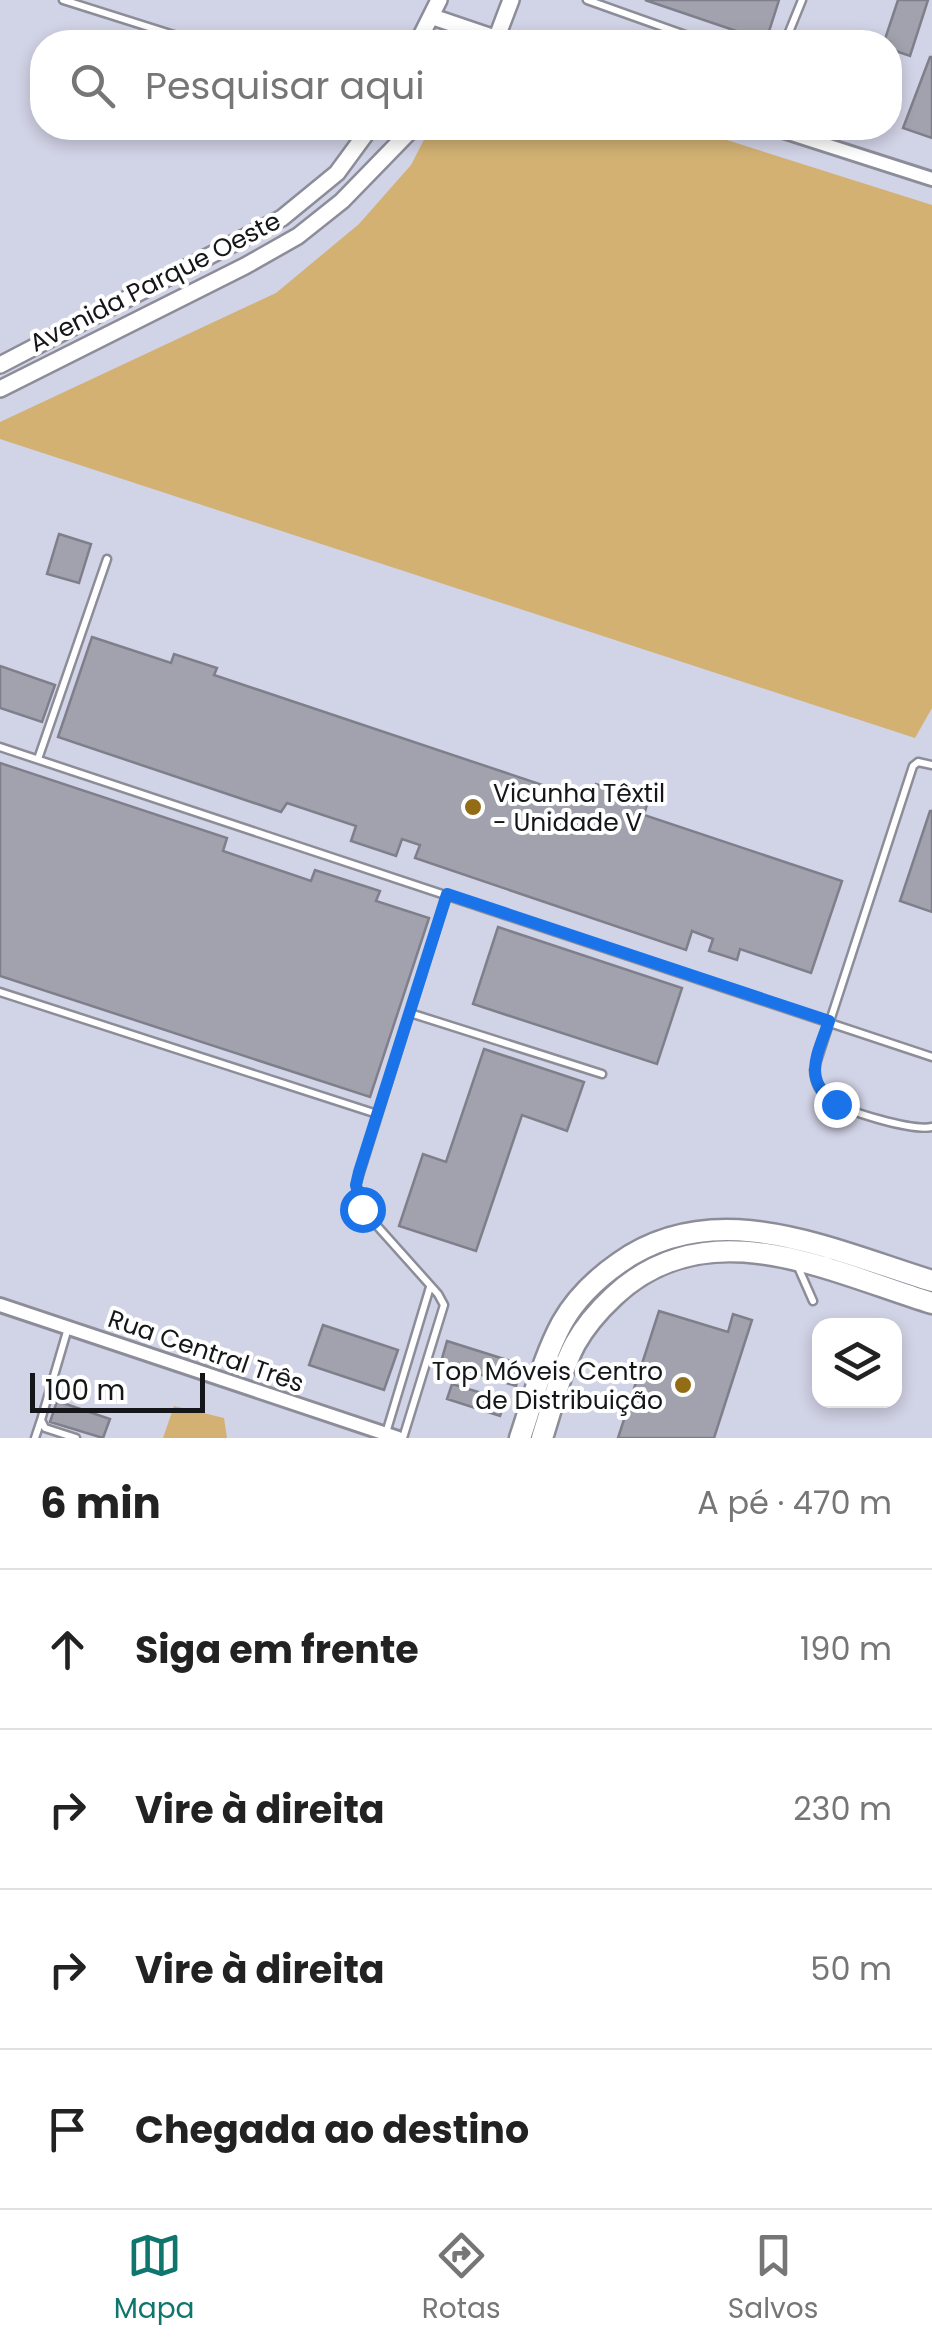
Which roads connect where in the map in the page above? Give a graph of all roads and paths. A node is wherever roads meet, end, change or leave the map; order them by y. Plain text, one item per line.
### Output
1 (64, 0) edge
2 (438, 0) edge
3 (511, 0) edge
4 (586, 0) edge
5 (802, 0) edge
6 (433, 17) junction
7 (158, 30) edge
8 (425, 30) edge
9 (470, 30) edge
10 (504, 30) edge
11 (671, 30) edge
12 (791, 30) edge
13 (361, 140) edge
14 (402, 140) edge
15 (810, 140) edge
16 (932, 179) edge
17 (0, 365) edge
18 (0, 389) edge
19 (107, 559) dead end
20 (0, 747) edge
21 (38, 758) junction
22 (932, 765) edge
23 (447, 894) junction
24 (0, 992) edge
25 (410, 1014) junction
26 (829, 1021) junction
27 (932, 1057) edge
28 (602, 1074) dead end
29 (378, 1114) junction
30 (932, 1127) edge
31 (796, 1261) junction
32 (932, 1282) edge
33 (430, 1286) junction
34 (813, 1301) dead end
35 (932, 1304) edge
36 (0, 1306) edge
37 (68, 1328) junction
38 (41, 1420) junction
39 (396, 1437) edge
40 (35, 1438) edge
41 (76, 1438) edge
42 (520, 1438) edge
43 (542, 1438) edge

1 - 7 lane
2 - 6 street
3 - 10 street
4 - 11 lane
5 - 12 lane
6 - 8 street
6 - 9 street
13 - 17 street, Avenida Parque Oeste
14 - 18 street, Avenida Parque Oeste
15 - 16 street
19 - 21 lane
20 - 21 lane
21 - 23 lane
22 - 26 lane
23 - 25 lane
23 - 26 lane
24 - 29 lane
25 - 28 lane
25 - 29 lane
26 - 27 lane
26 - 30 lane
29 - 33 lane
31 - 34 lane
31 - 35 main road
31 - 43 main road
32 - 42 main road
33 - 39 lane
33 - 39 lane
36 - 37 street, Rua Central Três
37 - 38 lane
37 - 39 street, Rua Central Três
38 - 40 lane
38 - 41 lane

